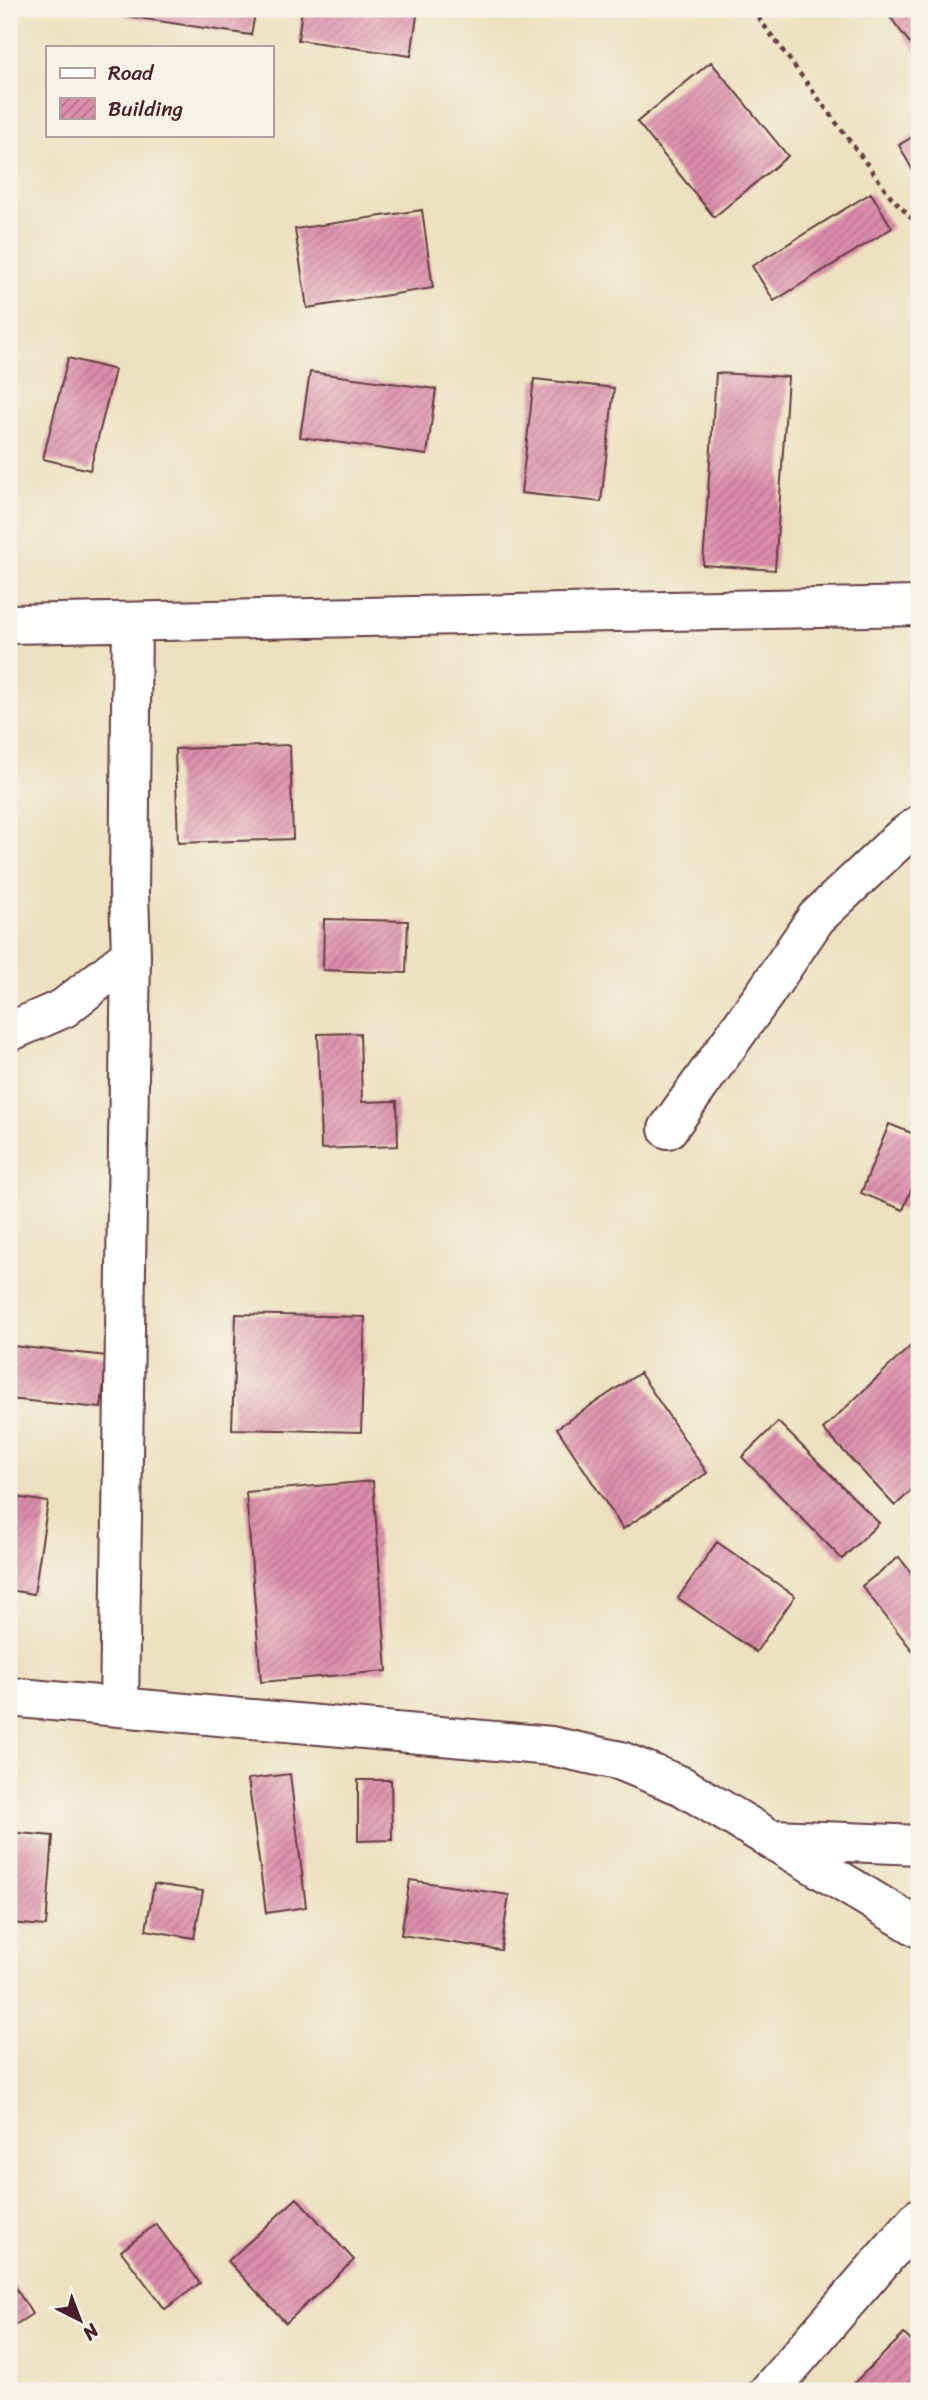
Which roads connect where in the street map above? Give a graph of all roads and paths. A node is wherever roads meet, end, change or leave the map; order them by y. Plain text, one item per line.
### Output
1 (752, 9) edge
2 (919, 226) edge
3 (919, 606) edge
4 (132, 622) junction
5 (9, 624) edge
6 (919, 825) edge
7 (131, 955) junction
8 (9, 1032) edge
9 (668, 1129) dead end
10 (9, 1697) edge
11 (119, 1706) junction
12 (771, 1839) junction
13 (919, 1845) edge
14 (919, 1928) edge
15 (919, 2218) edge
16 (769, 2391) edge

1 - 2 path
3 - 4 street
4 - 5 street
4 - 7 street
6 - 9 street
7 - 8 street
7 - 11 street
10 - 11 street
11 - 12 street
12 - 13 street
12 - 14 street
15 - 16 street

